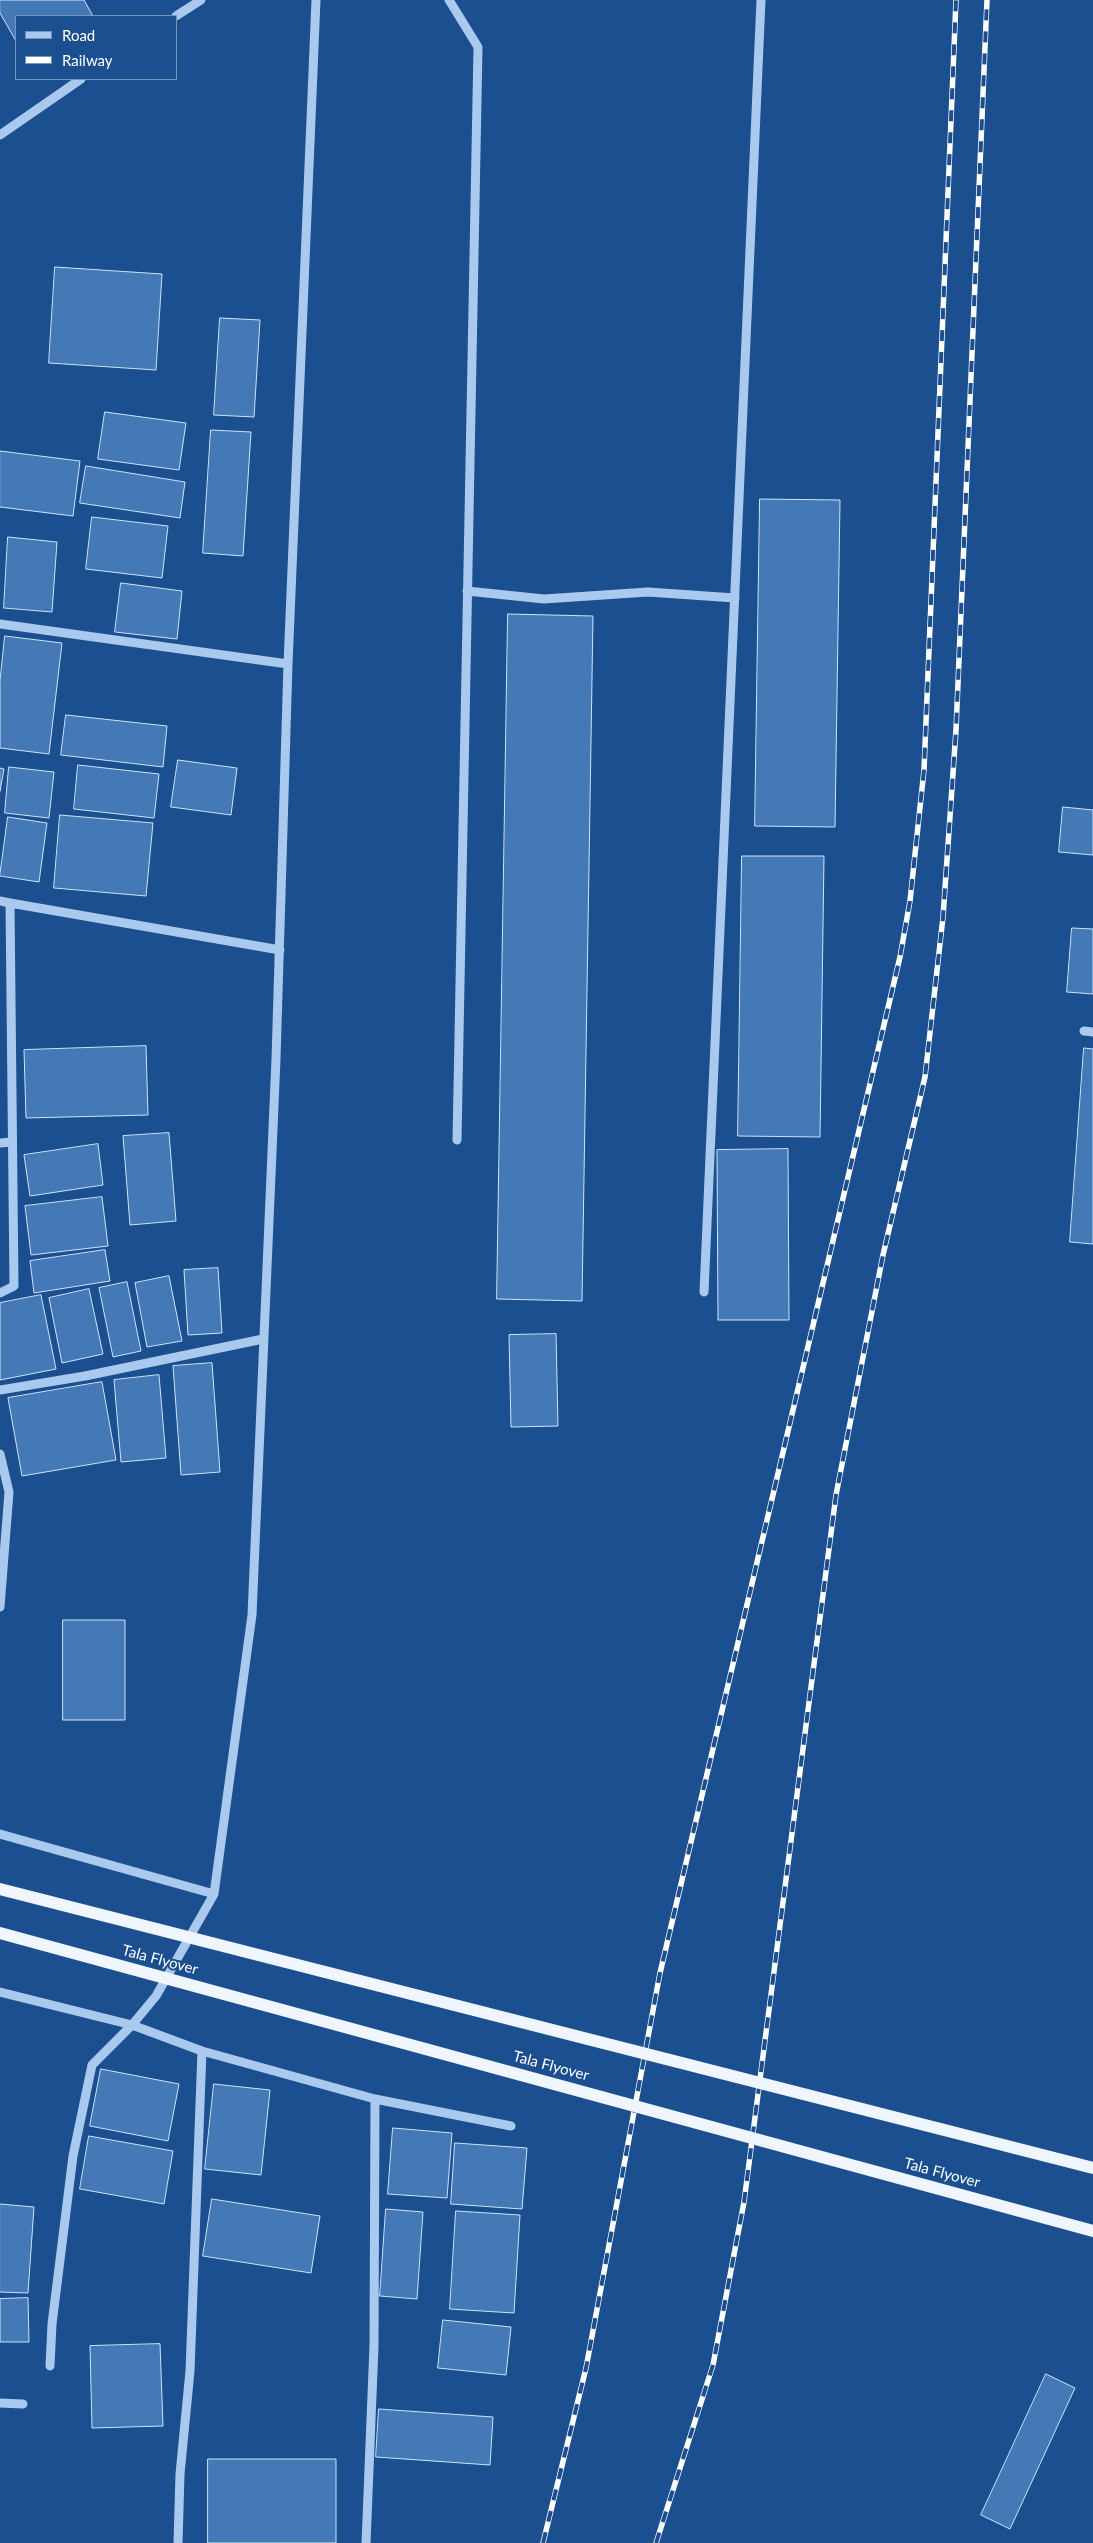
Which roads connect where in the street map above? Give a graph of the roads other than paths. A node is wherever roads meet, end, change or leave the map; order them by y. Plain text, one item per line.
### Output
1 (201, 0) edge
2 (316, 0) edge
3 (449, 0) edge
4 (761, 0) edge
5 (178, 15) edge
6 (80, 80) edge
7 (0, 135) edge
8 (467, 591) junction
9 (735, 598) junction
10 (0, 624) edge
11 (288, 664) junction
12 (0, 900) edge
13 (10, 903) junction
14 (280, 950) junction
15 (457, 1140) dead end
16 (11, 1142) junction
17 (0, 1143) edge
18 (704, 1292) dead end
19 (0, 1293) edge
20 (263, 1339) junction
21 (0, 1390) edge
22 (0, 1454) edge
23 (0, 1607) edge
24 (0, 1834) edge
25 (0, 1889) edge
26 (214, 1894) junction
27 (0, 1933) edge
28 (0, 1992) edge
29 (132, 2025) junction
30 (202, 2050) junction
31 (374, 2099) junction
32 (511, 2126) dead end
33 (1093, 2168) edge
34 (1093, 2231) edge
35 (50, 2366) dead end
36 (0, 2403) edge
37 (23, 2404) dead end
38 (178, 2543) edge
39 (366, 2543) edge

1 - 5 street
2 - 11 street
3 - 8 street
4 - 9 street
6 - 7 street
8 - 9 street
8 - 15 street
9 - 18 street
10 - 11 street
11 - 14 street
12 - 13 street
13 - 14 street
13 - 16 street
14 - 20 street
16 - 17 street
16 - 19 street
20 - 21 street
20 - 26 street
22 - 23 street
24 - 26 street
25 - 33 main road, Tala Flyover, bridge
26 - 29 street
27 - 34 main road, Tala Flyover, bridge
28 - 29 street
29 - 30 street
29 - 35 street
30 - 31 street
30 - 38 street
31 - 32 street
31 - 39 street
36 - 37 street

